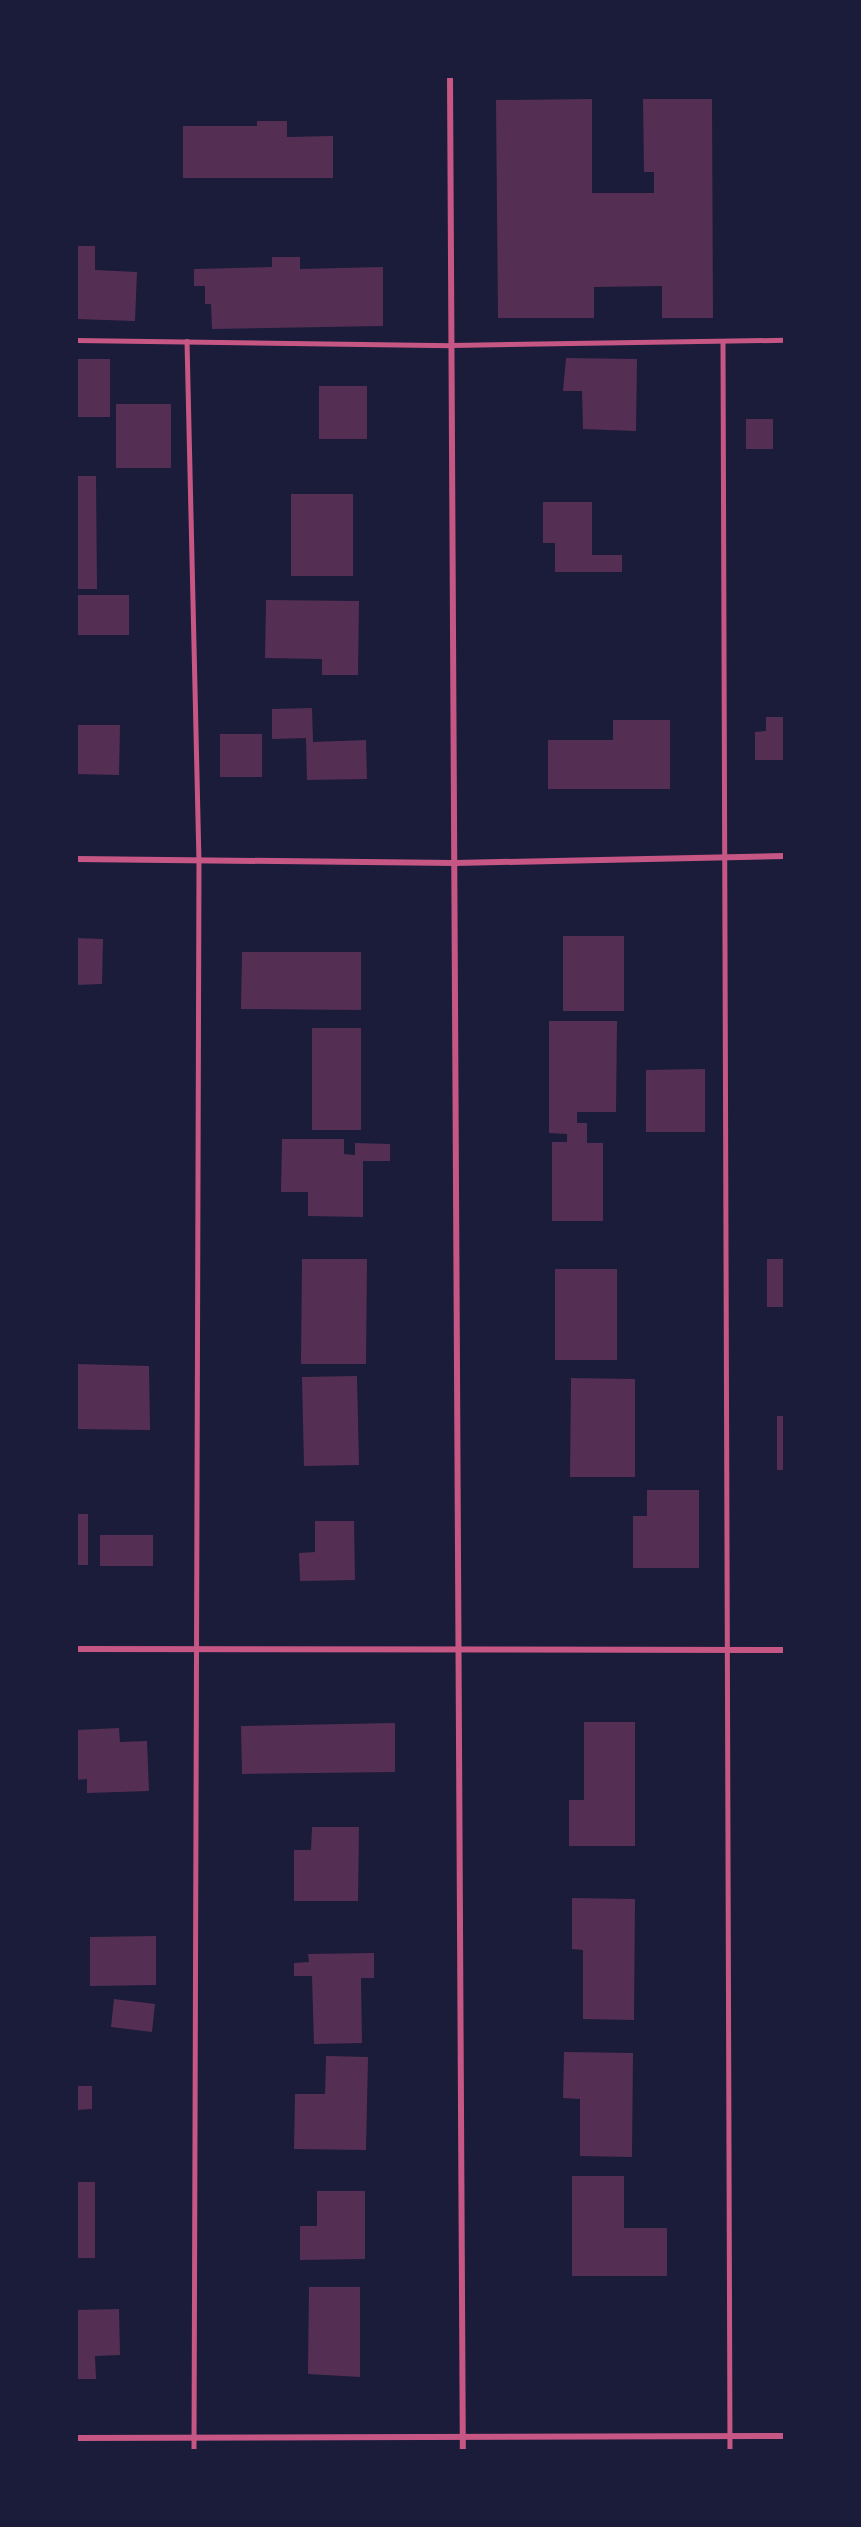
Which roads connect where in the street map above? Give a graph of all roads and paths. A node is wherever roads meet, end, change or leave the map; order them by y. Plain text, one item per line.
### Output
1 (450, 76) edge
2 (76, 340) edge
3 (784, 340) edge
4 (187, 341) junction
5 (723, 342) junction
6 (452, 345) junction
7 (784, 856) edge
8 (726, 857) junction
9 (76, 859) edge
10 (199, 861) junction
11 (455, 863) junction
12 (461, 1647) junction
13 (76, 1649) edge
14 (197, 1649) junction
15 (729, 1649) junction
16 (784, 1650) edge
17 (462, 2435) junction
18 (730, 2436) junction
19 (784, 2436) edge
20 (194, 2437) junction
21 (76, 2438) edge
22 (194, 2451) edge
23 (463, 2451) edge
24 (730, 2451) edge

1 - 6 street
2 - 4 lane
3 - 5 lane
4 - 6 lane
4 - 10 lane
5 - 6 lane
5 - 8 lane
6 - 11 street
7 - 8 street
8 - 11 street
8 - 15 lane
9 - 10 street
10 - 11 street
10 - 14 lane
11 - 12 street
12 - 14 street
12 - 15 street
12 - 17 street
13 - 14 street
14 - 20 lane
15 - 16 street
15 - 18 lane
17 - 18 street
17 - 20 street
17 - 23 street
18 - 19 street
18 - 24 lane
20 - 21 street
20 - 22 lane

